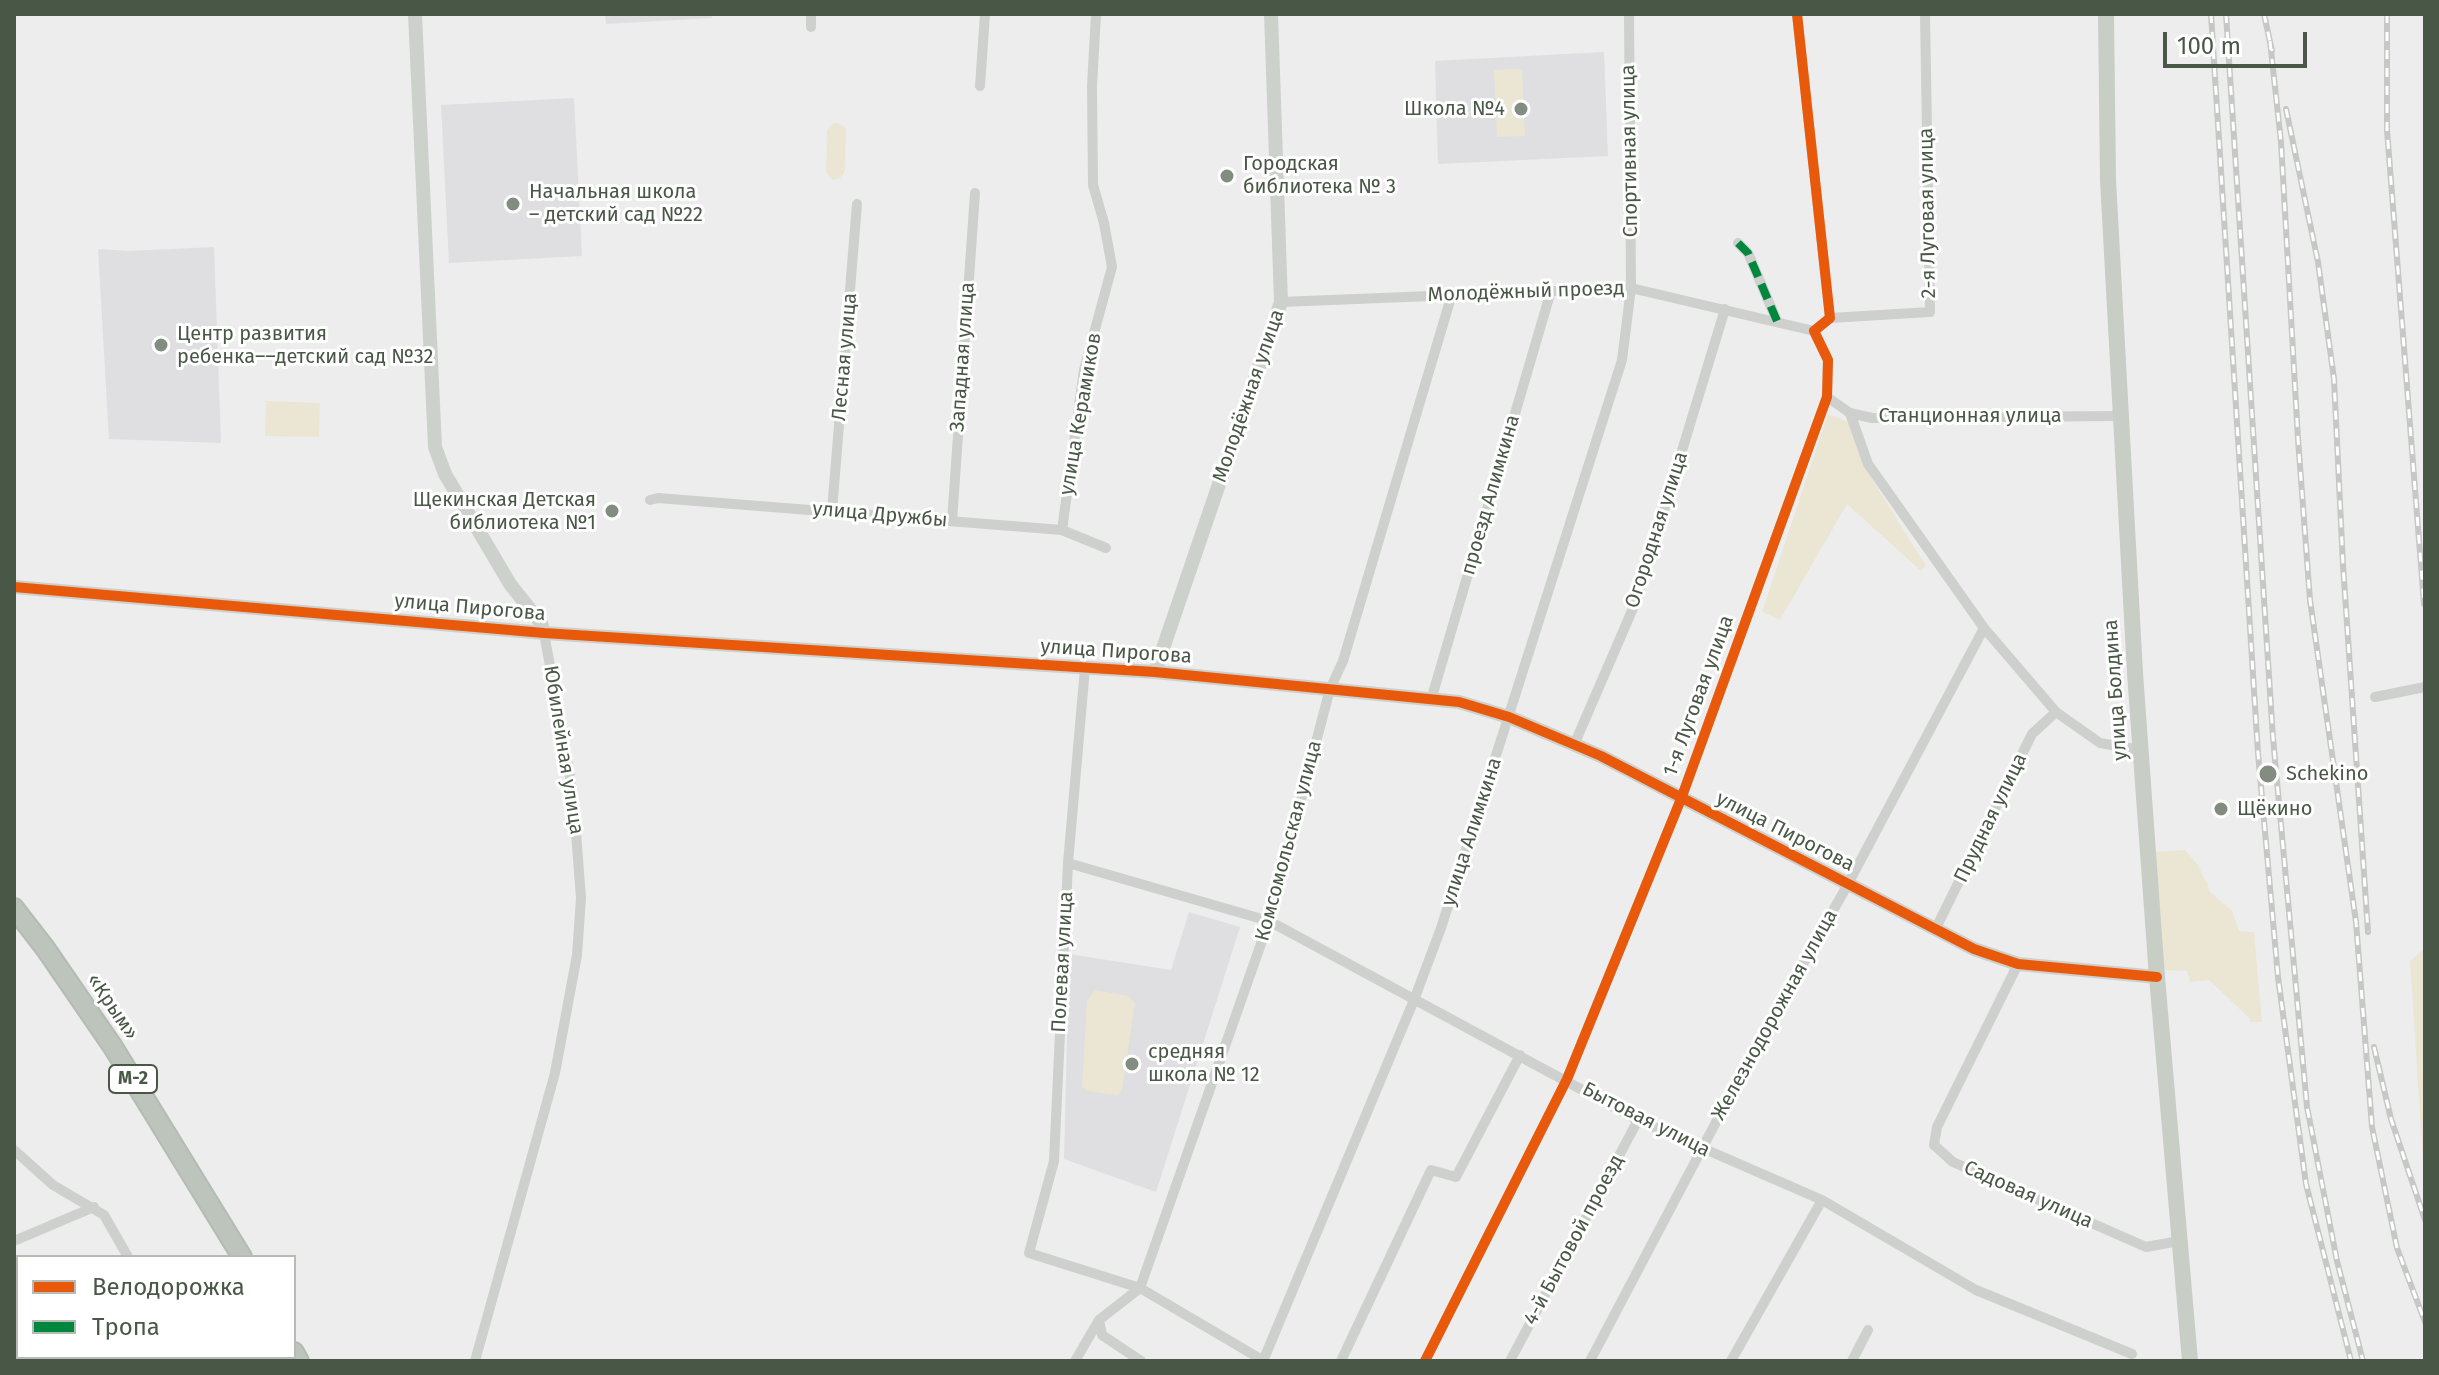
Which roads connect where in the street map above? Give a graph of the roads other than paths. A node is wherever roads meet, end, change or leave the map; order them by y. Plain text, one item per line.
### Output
1 (415, 14) edge
2 (811, 14) edge
3 (985, 14) edge
4 (1096, 14) edge
5 (1271, 14) edge
6 (1629, 14) edge
7 (1797, 14) edge
8 (1925, 14) edge
9 (2106, 14) edge
10 (811, 27) dead end
11 (980, 86) dead end
12 (975, 193) dead end
13 (857, 204) dead end
14 (1738, 243) dead end
15 (1631, 288) junction
16 (1551, 291) junction
17 (1452, 294) junction
18 (1281, 302) junction
19 (1725, 309) junction
20 (1830, 318) junction
21 (1777, 321) junction
22 (1814, 331) junction
23 (1827, 397) junction
24 (1850, 413) junction
25 (2119, 416) junction
26 (650, 500) dead end
27 (832, 511) junction
28 (952, 521) junction
29 (1062, 530) junction
30 (1106, 548) dead end
31 (14, 587) edge
32 (1984, 628) junction
33 (544, 633) junction
34 (1085, 668) junction
35 (1155, 672) junction
36 (2425, 687) edge
37 (1330, 689) junction
38 (2375, 697) dead end
39 (1431, 700) junction
40 (2056, 712) junction
41 (1509, 717) junction
42 (1574, 745) junction
43 (2140, 750) junction
44 (1681, 799) junction
45 (1068, 863) junction
46 (1848, 884) junction
47 (14, 908) edge
48 (1269, 921) junction
49 (1935, 930) junction
50 (2018, 964) junction
51 (2157, 977) junction
52 (1414, 1000) junction
53 (1520, 1055) junction
54 (1567, 1079) junction
55 (1638, 1120) junction
56 (1703, 1149) junction
57 (14, 1150) edge
58 (1822, 1200) junction
59 (94, 1207) junction
60 (14, 1241) edge
61 (2179, 1241) junction
62 (127, 1255) edge
63 (241, 1255) edge
64 (1140, 1288) junction
65 (1099, 1320) junction
66 (1868, 1330) dead end
67 (2132, 1354) dead end
68 (475, 1361) edge
69 (1075, 1361) edge
70 (1141, 1361) edge
71 (1264, 1361) edge
72 (1341, 1361) edge
73 (1425, 1361) edge
74 (1510, 1361) edge
75 (1590, 1361) edge
76 (1731, 1361) edge
77 (1852, 1361) edge
78 (2190, 1361) edge

1 - 33 street, Юбилейная улица
2 - 10 street
3 - 11 street
4 - 29 street, улица Керамиков
5 - 18 street, Молодёжная улица
6 - 15 street, Спортивная улица
7 - 20 street
8 - 20 street, 2-я Луговая улица
9 - 25 main road, улица Болдина
12 - 28 street, Западная улица
13 - 27 street, Лесная улица
14 - 21 street
15 - 16 street, Молодёжный проезд
15 - 19 street, Молодёжный проезд
15 - 41 street, улица Алимкина
16 - 17 street, Молодёжный проезд
16 - 39 street, проезд Алимкина
17 - 18 street, Молодёжный проезд
17 - 37 street, Комсомольская улица
18 - 35 street, Молодёжная улица
19 - 21 street, Молодёжный проезд
19 - 42 street, Огородная улица
20 - 22 street
21 - 22 street, Молодёжный проезд
22 - 23 street, 1-я Луговая улица
23 - 24 street, Станционная улица
23 - 44 street, 1-я Луговая улица
24 - 25 street, Станционная улица
24 - 32 street
25 - 43 main road, улица Болдина
26 - 27 street, улица Дружбы
27 - 28 street, улица Дружбы
28 - 29 street, улица Дружбы
29 - 30 street, улица Дружбы
31 - 33 street, улица Пирогова
32 - 40 street
32 - 46 street, Железнодорожная улица
33 - 34 street, улица Пирогова
33 - 68 street, Юбилейная улица
34 - 35 street, улица Пирогова
34 - 45 street, Полевая улица
35 - 37 street, улица Пирогова
36 - 38 street
37 - 39 street, улица Пирогова
37 - 48 street, Комсомольская улица
39 - 41 street, улица Пирогова
40 - 43 street
40 - 49 street, Прудная улица
41 - 42 street, улица Пирогова
41 - 52 street, улица Алимкина
42 - 44 street, улица Пирогова
43 - 51 main road, улица Болдина
44 - 46 street, улица Пирогова
44 - 54 street, 1-я Луговая улица
45 - 48 street, Бытовая улица
45 - 64 street, Полевая улица
46 - 49 street, улица Пирогова
46 - 56 street, Железнодорожная улица
47 - 63 highway, «Крым» / М-2
48 - 52 street, Бытовая улица
48 - 64 street, Комсомольская улица
49 - 50 street, улица Пирогова
50 - 51 street, улица Пирогова
50 - 61 street, Садовая улица
51 - 61 main road, улица Болдина
52 - 53 street, Бытовая улица
52 - 71 street, улица Алимкина
53 - 54 street, Бытовая улица
53 - 72 street
54 - 55 street, Бытовая улица
54 - 73 street, 1-я Луговая улица
55 - 56 street, Бытовая улица
55 - 74 street, 4-й Бытовой проезд
56 - 58 street, Бытовая улица
56 - 75 street, Железнодорожная улица
57 - 59 street
58 - 67 street, Бытовая улица
58 - 76 street
59 - 60 street
59 - 62 street
61 - 78 main road, улица Болдина
64 - 65 street
64 - 71 street
65 - 69 street
65 - 70 street
66 - 77 street

